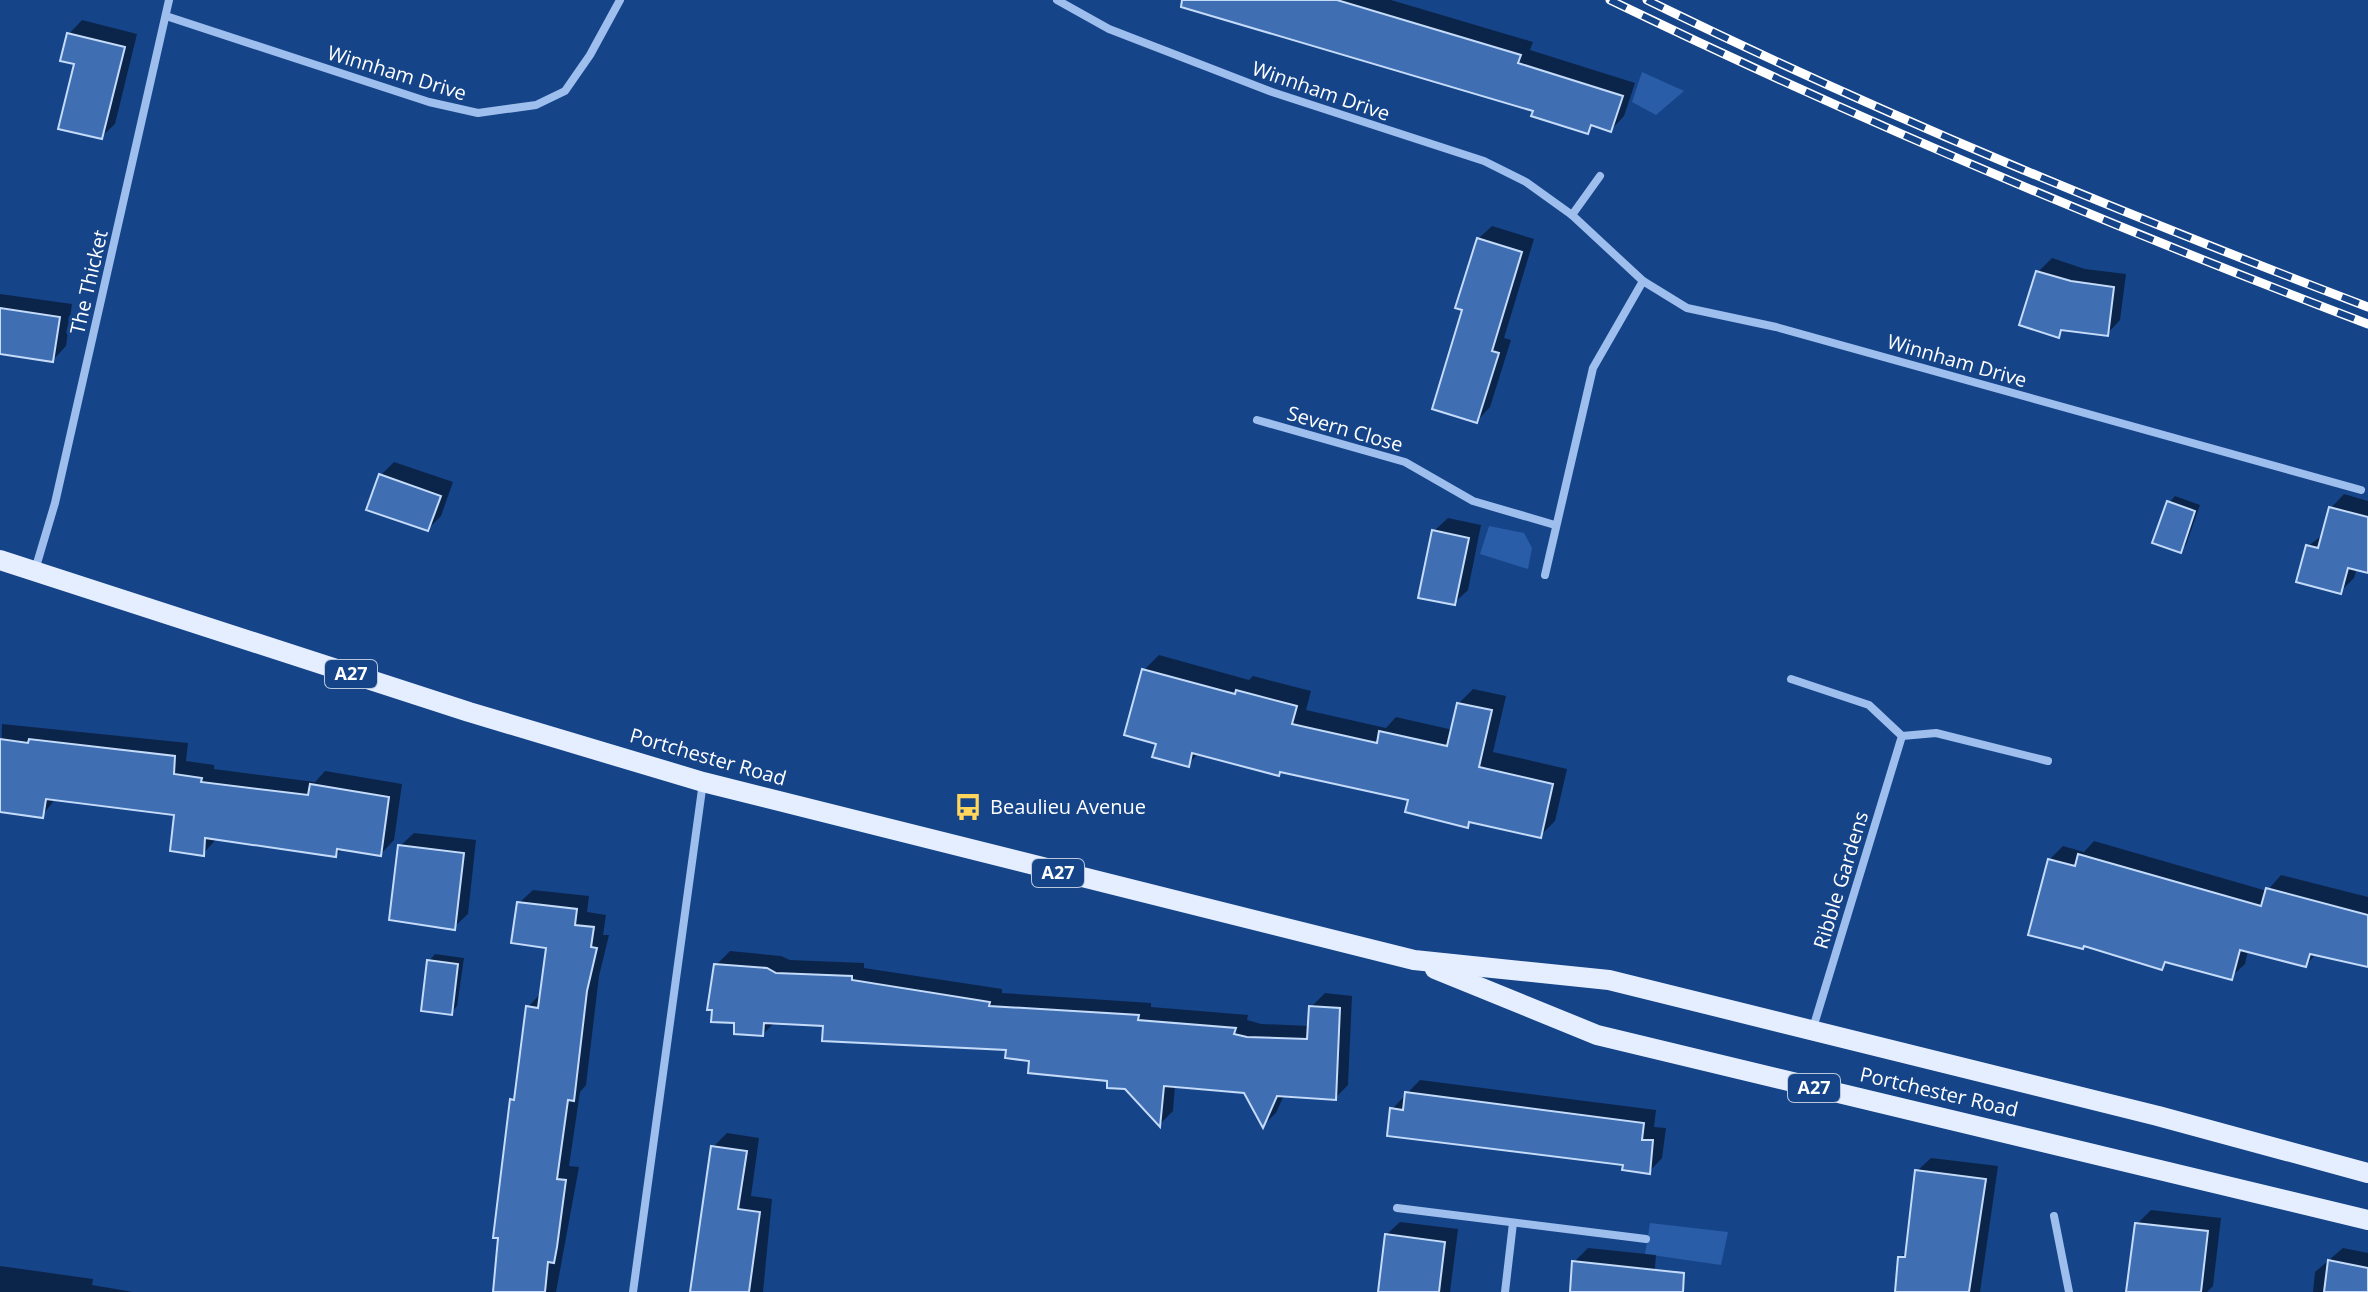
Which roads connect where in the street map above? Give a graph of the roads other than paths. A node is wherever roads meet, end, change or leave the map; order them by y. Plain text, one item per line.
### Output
1 (169, 0) edge
2 (620, 0) edge
3 (1057, 0) edge
4 (166, 16) junction
5 (1600, 176) dead end
6 (1572, 215) junction
7 (1643, 281) junction
8 (1257, 420) dead end
9 (2361, 490) dead end
10 (1555, 525) junction
11 (0, 560) edge
12 (35, 571) junction
13 (1545, 575) dead end
14 (1791, 679) dead end
15 (1902, 736) junction
16 (2048, 761) dead end
17 (703, 782) junction
18 (1414, 960) junction
19 (1812, 1032) junction
20 (2368, 1173) edge
21 (1397, 1208) dead end
22 (2054, 1216) dead end
23 (2368, 1220) edge
24 (1513, 1223) junction
25 (1646, 1239) dead end
26 (633, 1292) edge
27 (1505, 1292) edge
28 (2069, 1292) edge

1 - 4 street, The Thicket
2 - 4 street, Winnham Drive
3 - 6 street, Winnham Drive
4 - 12 street, The Thicket
5 - 6 street
6 - 7 street, Winnham Drive
7 - 9 street, Winnham Drive
7 - 10 street
8 - 10 street, Severn Close
10 - 13 street
11 - 12 main road, Portchester Road / A27
12 - 17 main road, Portchester Road / A27
14 - 15 street
15 - 16 street
15 - 19 street, Ribble Gardens
17 - 18 main road, Portchester Road / A27
17 - 26 street
18 - 19 main road, Portchester Road / A27
18 - 23 main road, Portchester Road / A27
19 - 20 main road, Portchester Road / A27
21 - 24 street
22 - 28 street
24 - 25 street
24 - 27 street

